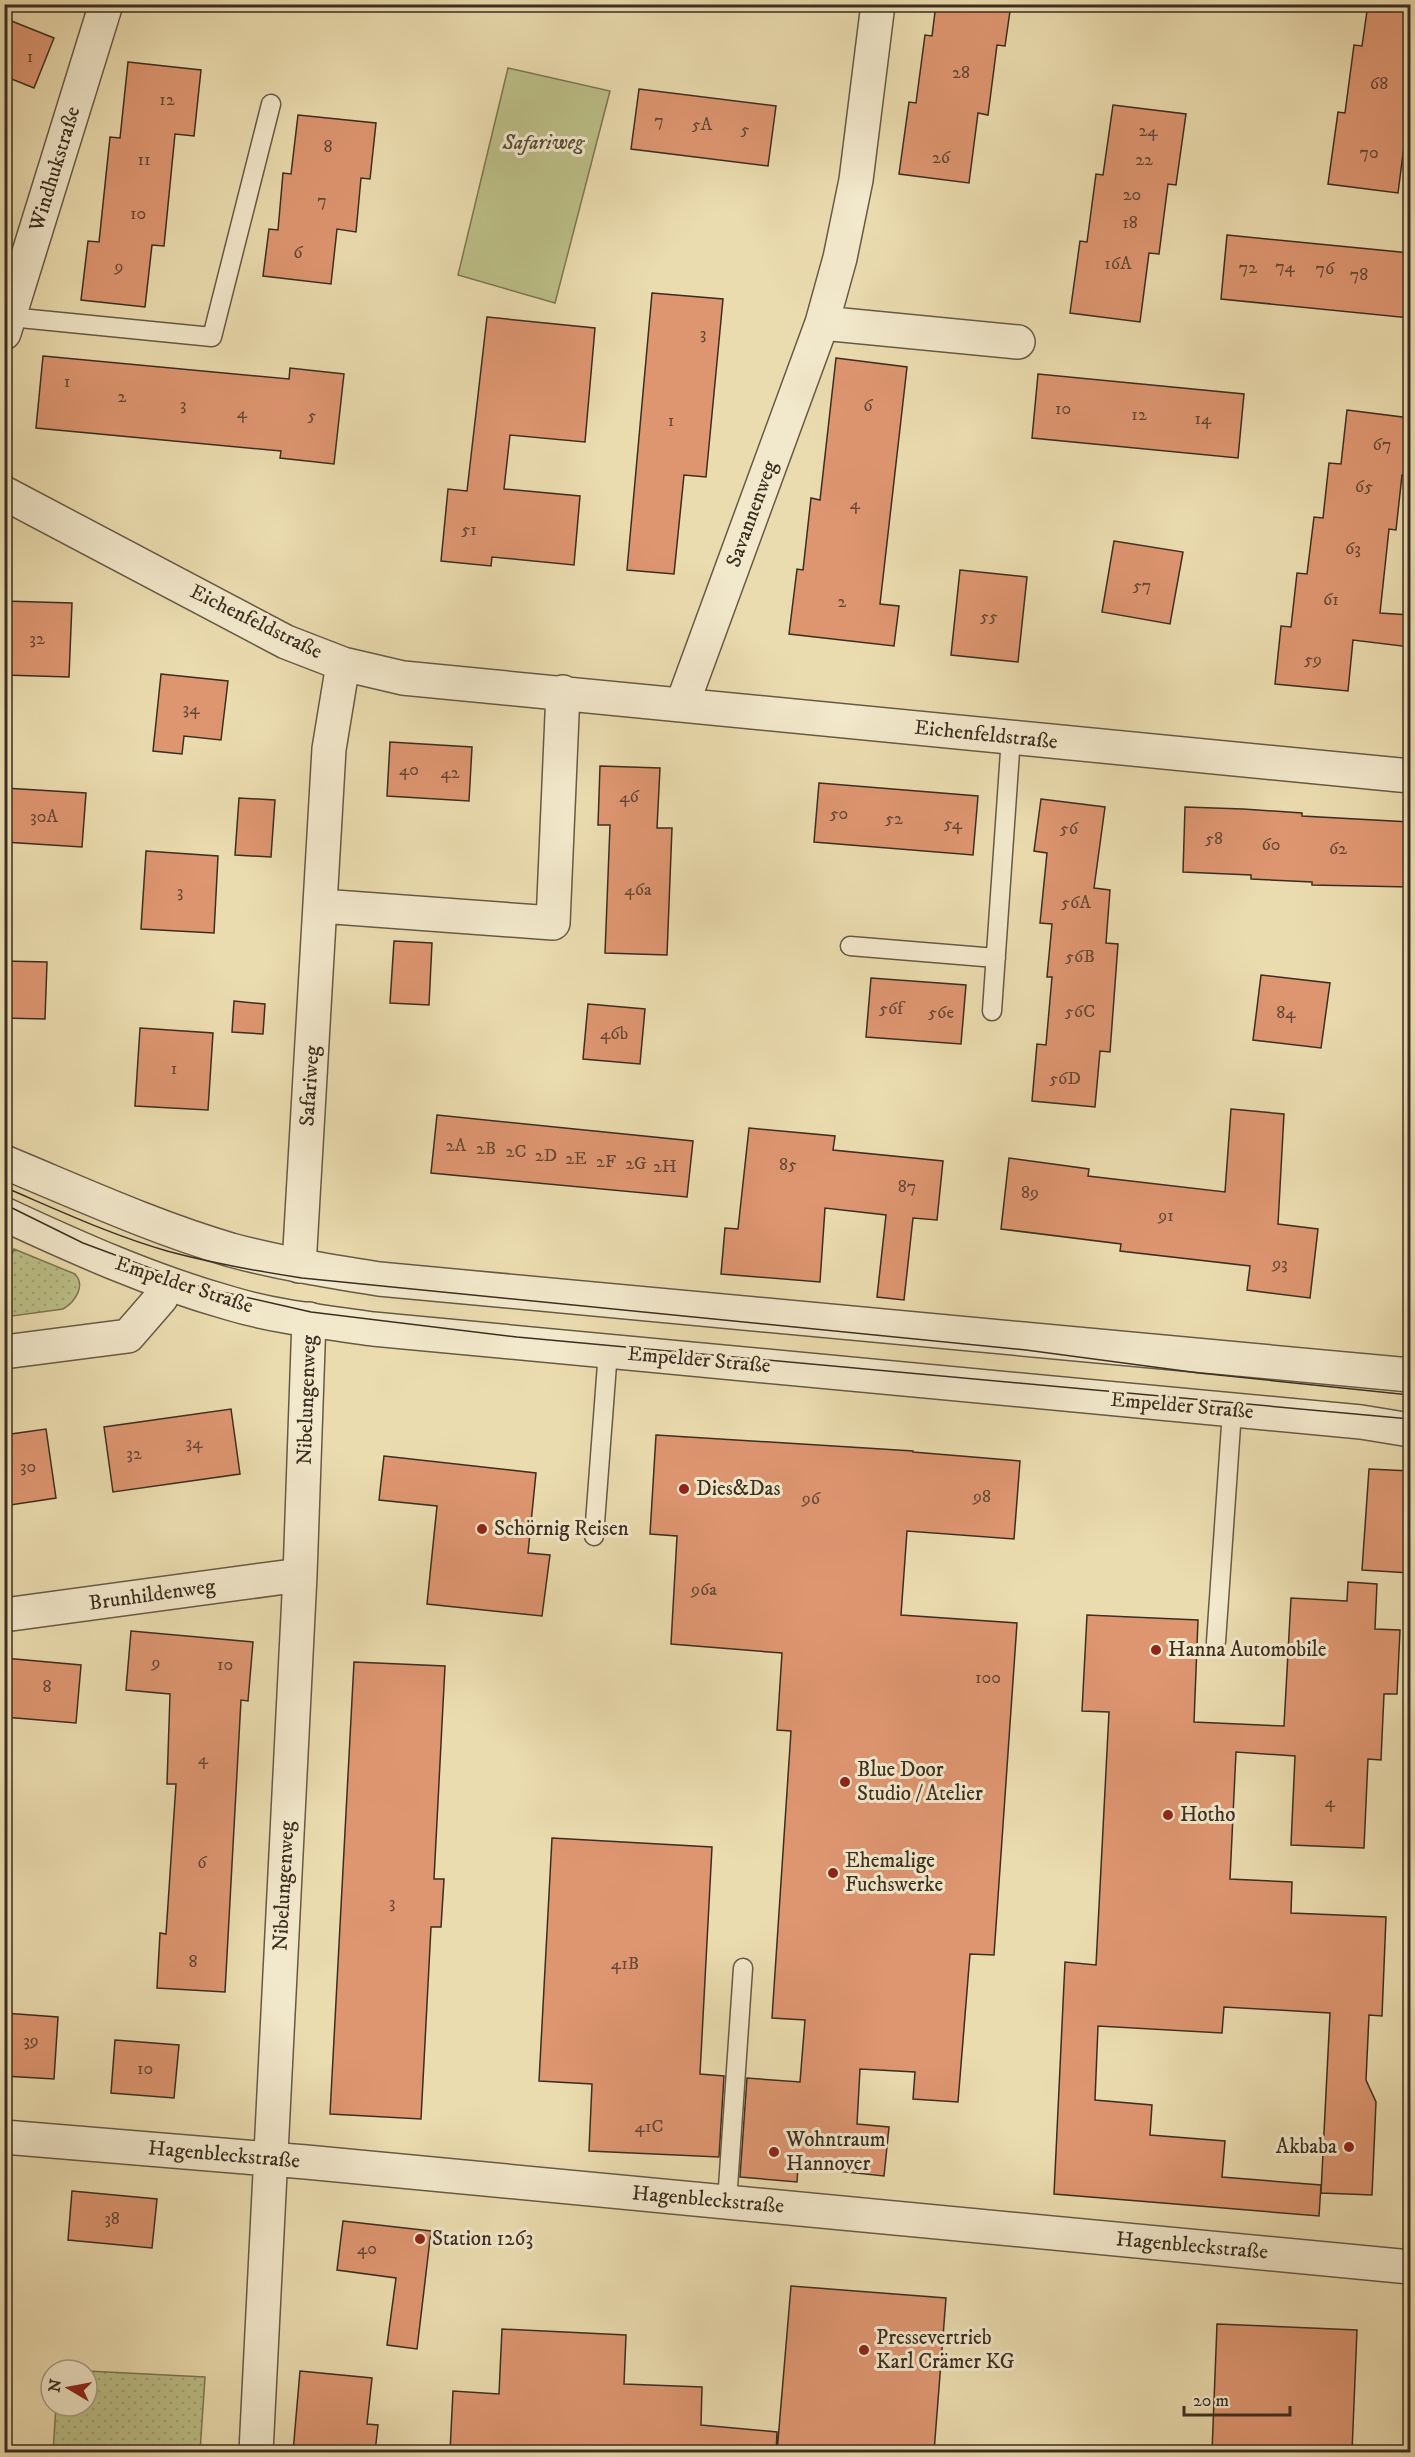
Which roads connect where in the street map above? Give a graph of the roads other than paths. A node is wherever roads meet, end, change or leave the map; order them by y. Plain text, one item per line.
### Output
1 (106, 4) edge
2 (878, 4) edge
3 (271, 104) dead end
4 (822, 323) junction
5 (7, 325) edge
6 (1018, 342) dead end
7 (4, 493) edge
8 (343, 664) junction
9 (563, 692) junction
10 (682, 705) junction
11 (1011, 737) junction
12 (1410, 776) edge
13 (321, 906) junction
14 (850, 946) dead end
15 (996, 958) junction
16 (992, 1011) dead end
17 (4, 1162) edge
18 (4, 1214) edge
19 (299, 1266) junction
20 (166, 1283) junction
21 (309, 1319) junction
22 (608, 1351) junction
23 (4, 1352) edge
24 (1410, 1375) edge
25 (1232, 1411) junction
26 (1410, 1430) edge
27 (594, 1536) dead end
28 (300, 1575) junction
29 (4, 1616) edge
30 (1216, 1642) dead end
31 (743, 1968) dead end
32 (4, 2137) edge
33 (270, 2159) junction
34 (727, 2202) junction
35 (1410, 2267) edge
36 (256, 2452) edge

1 - 5 street, Windhukstraße
2 - 4 street, Savannenweg
3 - 5 lane
4 - 6 street
4 - 10 street, Savannenweg
7 - 8 street, Eichenfeldstraße
8 - 9 street, Eichenfeldstraße
8 - 13 street, Safariweg
9 - 10 street, Eichenfeldstraße
9 - 13 street
10 - 11 street, Eichenfeldstraße
11 - 12 street, Eichenfeldstraße
11 - 15 lane
13 - 19 street, Safariweg
14 - 15 lane
15 - 16 lane
17 - 19 street
18 - 20 street, Empelder Straße
19 - 21 street, Safariweg
19 - 24 street
20 - 21 street, Empelder Straße
20 - 23 street
21 - 22 street, Empelder Straße
21 - 28 street, Nibelungenweg
22 - 25 street, Empelder Straße
22 - 27 lane
25 - 26 street, Empelder Straße
25 - 30 lane
28 - 29 street, Brunhildenweg
28 - 33 street, Nibelungenweg
31 - 34 lane
32 - 33 street, Hagenbleckstraße
33 - 34 street, Hagenbleckstraße
33 - 36 street, Nibelungenweg
34 - 35 street, Hagenbleckstraße

